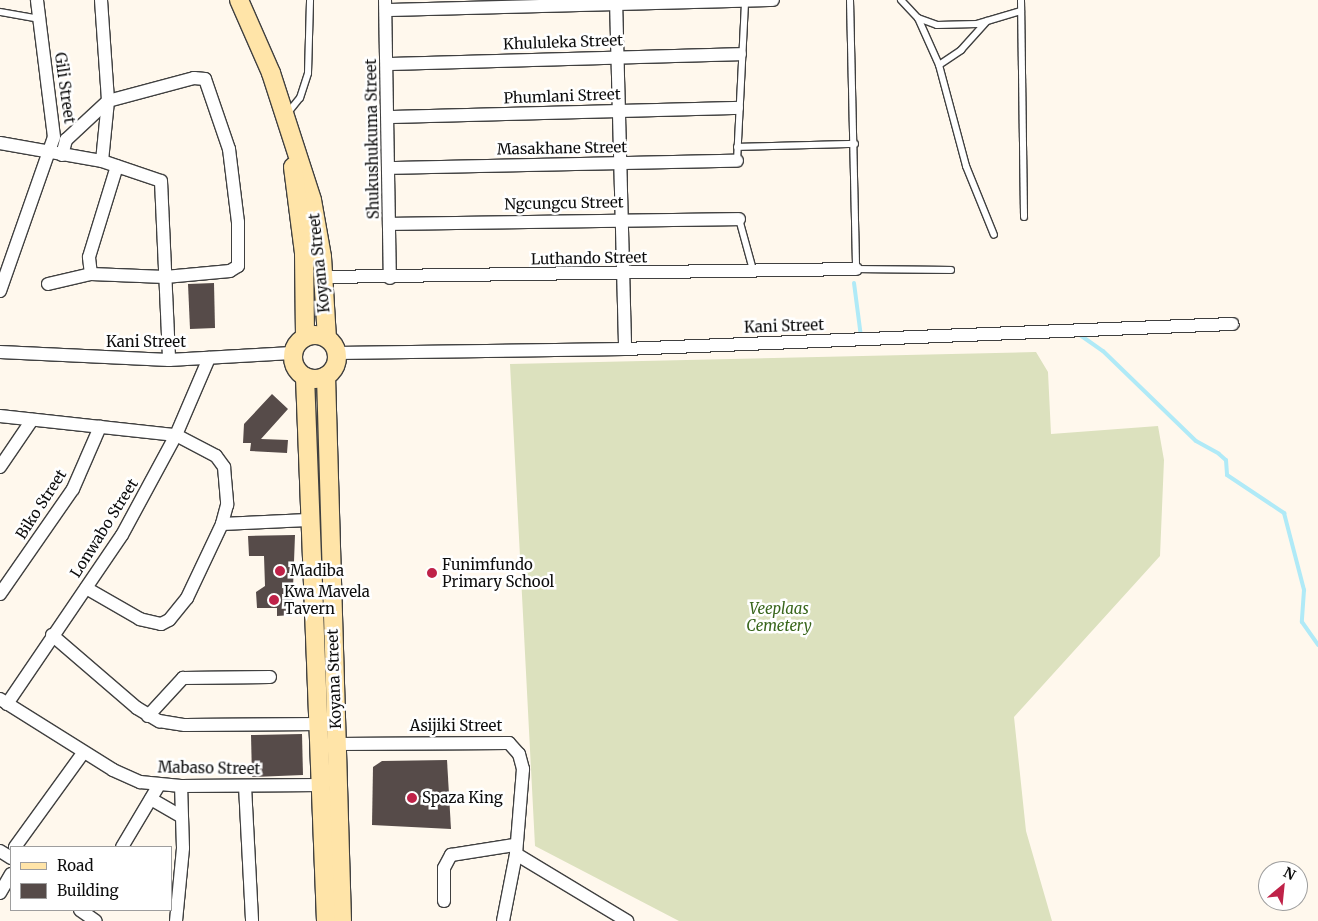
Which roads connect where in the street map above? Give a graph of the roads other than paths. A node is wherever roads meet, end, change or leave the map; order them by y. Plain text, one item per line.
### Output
1 (36, 0) edge
2 (101, 0) edge
3 (240, 0) edge
4 (310, 0) edge
5 (850, 0) edge
6 (901, 0) edge
7 (1021, 0) edge
8 (745, 1) edge
9 (771, 1) edge
10 (616, 2) edge
11 (385, 5) edge
12 (1021, 11) junction
13 (0, 12) edge
14 (918, 18) junction
15 (38, 19) junction
16 (987, 21) junction
17 (740, 54) junction
18 (618, 56) junction
19 (387, 64) junction
20 (939, 65) junction
21 (108, 101) junction
22 (736, 108) junction
23 (620, 111) junction
24 (388, 117) junction
25 (286, 125) junction
26 (0, 143) edge
27 (855, 144) junction
28 (737, 147) junction
29 (56, 154) junction
30 (102, 160) junction
31 (737, 161) joint
32 (620, 163) junction
33 (117, 166) junction
34 (388, 168) junction
35 (1024, 217) dead end
36 (622, 218) junction
37 (739, 219) joint
38 (390, 224) junction
39 (994, 235) dead end
40 (856, 269) junction
41 (753, 270) junction
42 (951, 270) dead end
43 (91, 274) junction
44 (623, 274) junction
45 (165, 277) junction
46 (324, 277) junction
47 (390, 278) junction
48 (48, 284) dead end
49 (0, 290) edge
50 (1232, 324) dead end
51 (305, 337) junction
52 (327, 338) junction
53 (625, 349) junction
54 (0, 352) edge
55 (292, 353) junction
56 (336, 353) junction
57 (209, 358) junction
58 (169, 360) junction
59 (326, 376) junction
60 (305, 377) junction
61 (0, 416) edge
62 (32, 420) junction
63 (100, 427) junction
64 (176, 436) junction
65 (0, 467) edge
66 (308, 520) junction
67 (222, 524) junction
68 (86, 588) junction
69 (0, 594) edge
70 (52, 635) junction
71 (270, 677) dead end
72 (4, 701) edge
73 (148, 716) junction
74 (320, 724) junction
75 (336, 744) junction
76 (83, 753) junction
77 (321, 784) junction
78 (159, 785) junction
79 (181, 786) junction
80 (245, 786) junction
81 (151, 799) junction
82 (181, 816) junction
83 (14, 846) edge
84 (123, 846) edge
85 (515, 849) junction
86 (10, 876) edge
87 (0, 893) edge
88 (444, 900) dead end
89 (83, 911) edge
90 (96, 921) edge
91 (176, 921) edge
92 (252, 921) edge
93 (326, 921) edge
94 (342, 921) edge
95 (503, 921) edge
96 (627, 921) edge

1 - 15 street, Gili Street
2 - 21 street
3 - 25 main road, Koyana Street
4 - 25 lane
5 - 27 lane
6 - 14 lane
7 - 12 lane
8 - 9 street
8 - 10 street
8 - 17 lane
10 - 11 street
10 - 18 street
11 - 19 street, Shukushukuma Street
12 - 16 lane
12 - 35 lane
13 - 15 lane
14 - 16 lane
14 - 20 lane
15 - 29 street, Gili Street
16 - 20 lane
17 - 18 street, Khululeka Street
17 - 22 lane
18 - 19 street, Khululeka Street
18 - 23 street
19 - 24 street, Shukushukuma Street
20 - 39 lane
21 - 29 street
21 - 30 street
21 - 45 street
22 - 23 street, Phumlani Street
22 - 28 lane
23 - 24 street, Phumlani Street
23 - 32 street
24 - 34 street, Shukushukuma Street
25 - 46 main road, Koyana Street
25 - 51 main road, Koyana Street
26 - 29 street
27 - 28 lane
27 - 40 lane
28 - 31 lane
29 - 30 street
29 - 49 street, Gili Street
30 - 33 street
31 - 32 street, Masakhane Street
32 - 34 street, Masakhane Street
32 - 36 street
33 - 43 street
33 - 45 street
34 - 38 street, Shukushukuma Street
36 - 37 street, Ngcungcu Street
36 - 38 street, Ngcungcu Street
36 - 44 street
37 - 41 lane
38 - 47 street, Shukushukuma Street
40 - 41 street, Luthando Street
40 - 42 lane
41 - 44 street, Luthando Street
43 - 45 street
43 - 48 street
44 - 47 street, Luthando Street
44 - 53 street
45 - 58 street
46 - 47 street, Luthando Street
46 - 52 main road, Koyana Street
50 - 53 street, Kani Street
51 - 52 main road
51 - 55 main road
52 - 56 main road
53 - 56 street, Kani Street
54 - 58 street, Kani Street
55 - 57 street, Kani Street
55 - 60 main road
56 - 59 main road
57 - 58 street, Kani Street
57 - 64 street, Lonwabo Street
59 - 60 main road
59 - 75 main road, Koyana Street
60 - 66 main road, Koyana Street
61 - 62 street
62 - 63 street
62 - 65 street
63 - 64 street
63 - 69 street, Biko Street
64 - 67 street
64 - 68 street, Lonwabo Street
66 - 67 street
66 - 74 main road, Koyana Street
67 - 68 street
68 - 70 street, Lonwabo Street
70 - 72 street, Lonwabo Street
70 - 73 street
71 - 73 street
72 - 76 street, Mabaso Street
73 - 74 street
74 - 77 main road, Koyana Street
75 - 85 street, Asijiki Street
75 - 94 main road, Koyana Street
76 - 78 street, Mabaso Street
76 - 83 street
77 - 80 street, Mabaso Street
77 - 93 main road, Koyana Street
78 - 79 street, Mabaso Street
78 - 81 street
79 - 80 street, Mabaso Street
79 - 82 street
80 - 92 street
81 - 82 street
81 - 84 street
82 - 91 street
85 - 88 street
85 - 95 street
85 - 96 street
86 - 87 street
89 - 90 street

